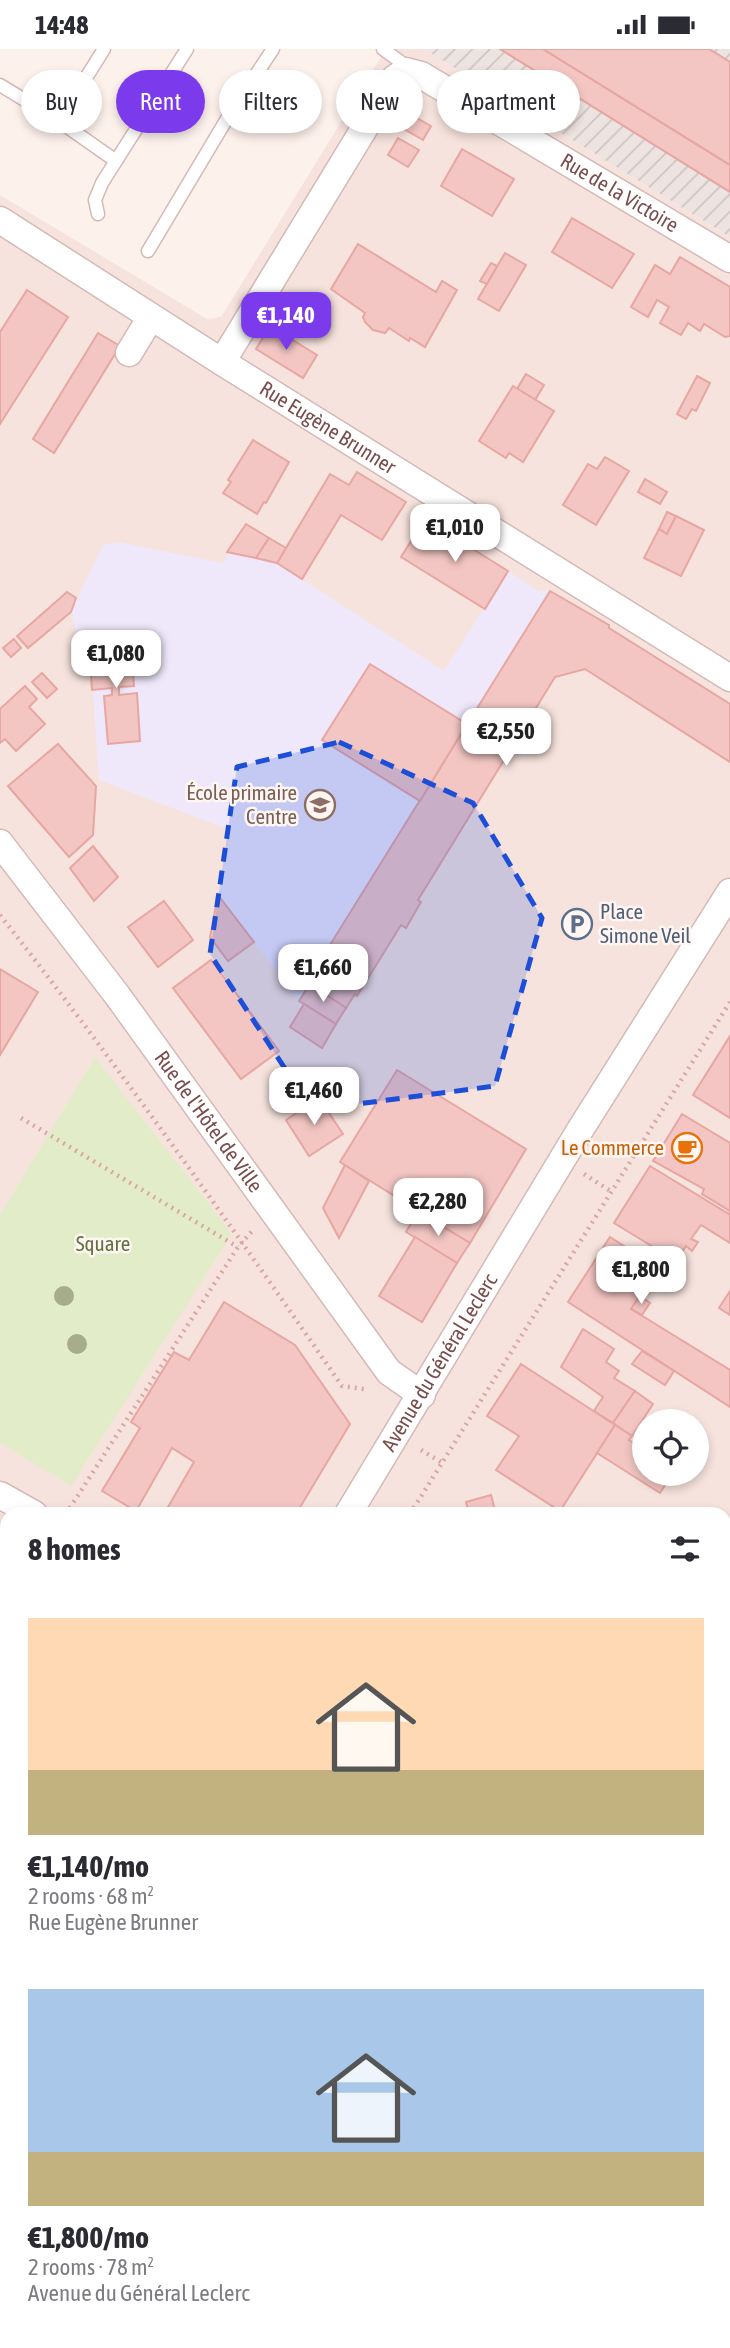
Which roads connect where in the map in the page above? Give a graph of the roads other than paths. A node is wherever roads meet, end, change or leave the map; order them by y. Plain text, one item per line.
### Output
1 (104, 49) edge
2 (187, 49) edge
3 (273, 49) edge
4 (383, 49) edge
5 (91, 70) edge
6 (410, 70) edge
7 (423, 78) edge
8 (0, 85) edge
9 (21, 98) edge
10 (76, 133) edge
11 (361, 133) edge
12 (116, 161) junction
13 (98, 214) dead end
14 (0, 220) edge
15 (148, 251) dead end
16 (730, 259) edge
17 (151, 317) junction
18 (129, 353) dead end
19 (222, 362) junction
20 (730, 678) edge
21 (0, 843) edge
22 (730, 892) edge
23 (422, 1395) junction
24 (0, 1495) edge
25 (21, 1507) edge
26 (352, 1507) edge

1 - 5 lane
2 - 12 lane
3 - 15 lane
4 - 6 lane
7 - 16 street, Rue de la Victoire
8 - 9 lane
10 - 12 lane
11 - 19 street
12 - 13 lane
14 - 17 street, Rue Eugène Brunner
17 - 18 street
17 - 19 street, Rue Eugène Brunner
19 - 20 street, Rue Eugène Brunner
21 - 23 street, Rue de l'Hôtel de Ville
22 - 23 street, Avenue du Général Leclerc
23 - 26 street, Avenue du Général Leclerc
24 - 25 street

